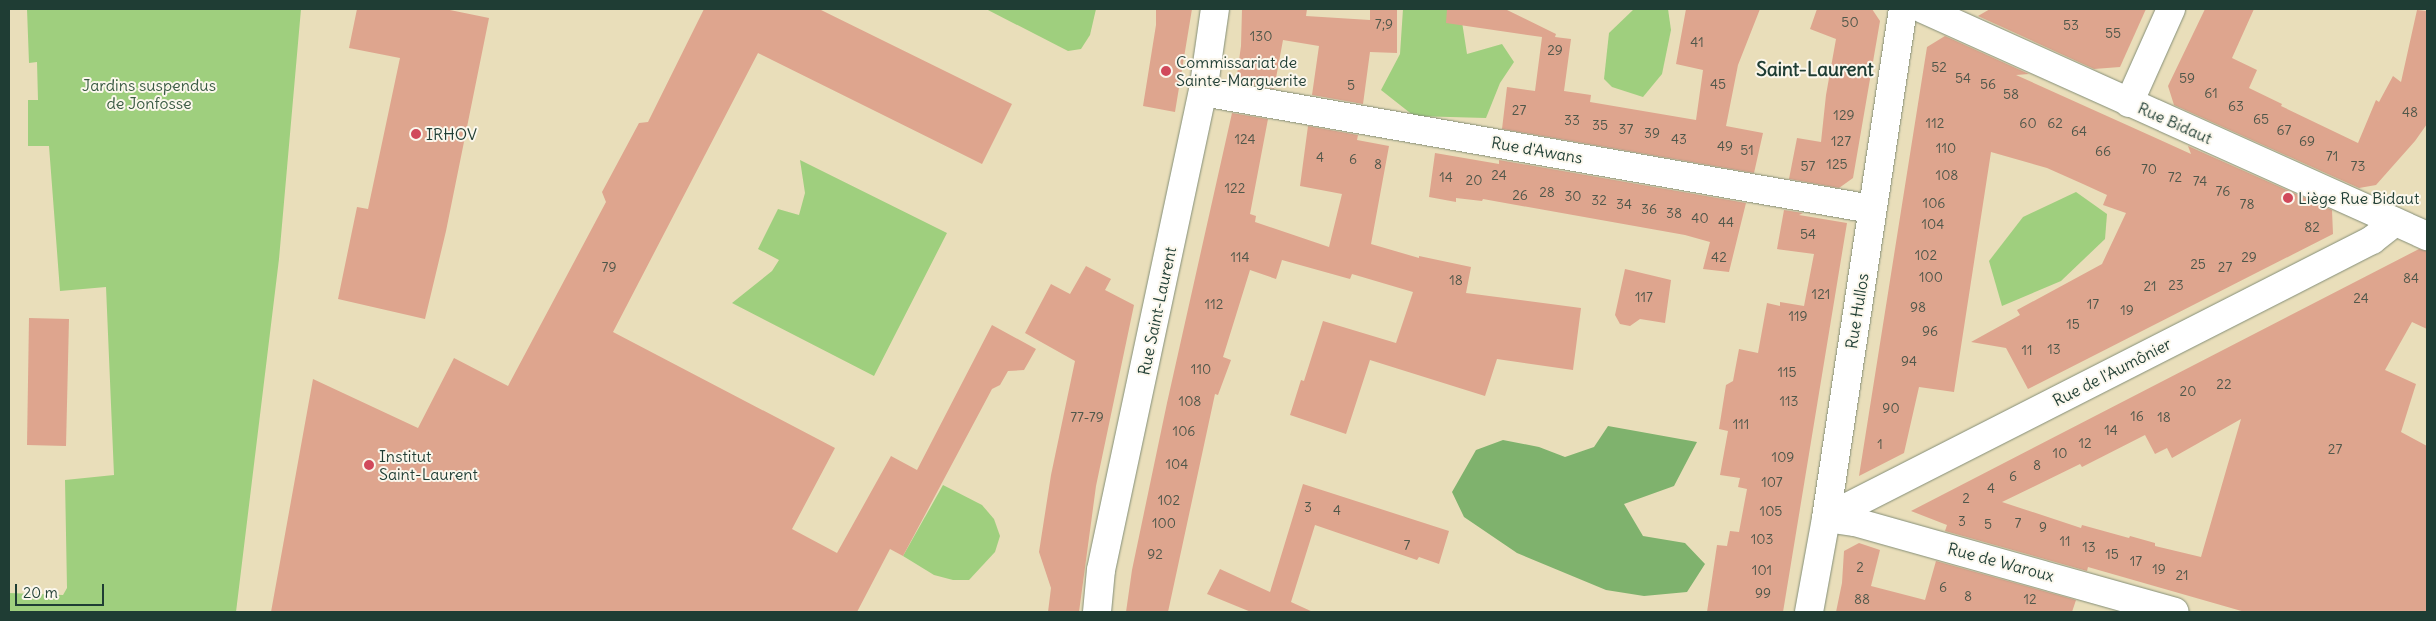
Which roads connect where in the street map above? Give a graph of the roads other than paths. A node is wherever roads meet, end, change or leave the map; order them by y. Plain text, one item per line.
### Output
1 (1215, 9) edge
2 (1902, 9) edge
3 (1923, 9) edge
4 (2171, 9) edge
5 (1203, 92) junction
6 (2129, 103) junction
7 (1871, 210) junction
8 (2395, 222) junction
9 (2427, 236) edge
10 (1826, 518) junction
11 (1097, 612) edge
12 (1809, 612) edge
13 (2175, 612) edge

1 - 5 street, Rue Saint-Laurent
2 - 7 street, Rue Hullos
3 - 6 street, Rue Bidaut
4 - 6 street
5 - 7 street, Rue d'Awans
5 - 11 street, Rue Saint-Laurent
6 - 8 street, Rue Bidaut
7 - 10 street, Rue Hullos
8 - 9 street, Rue Bidaut
8 - 10 street, Rue de l'Aumônier
10 - 12 street, Rue Hullos
10 - 13 street, Rue de Waroux

